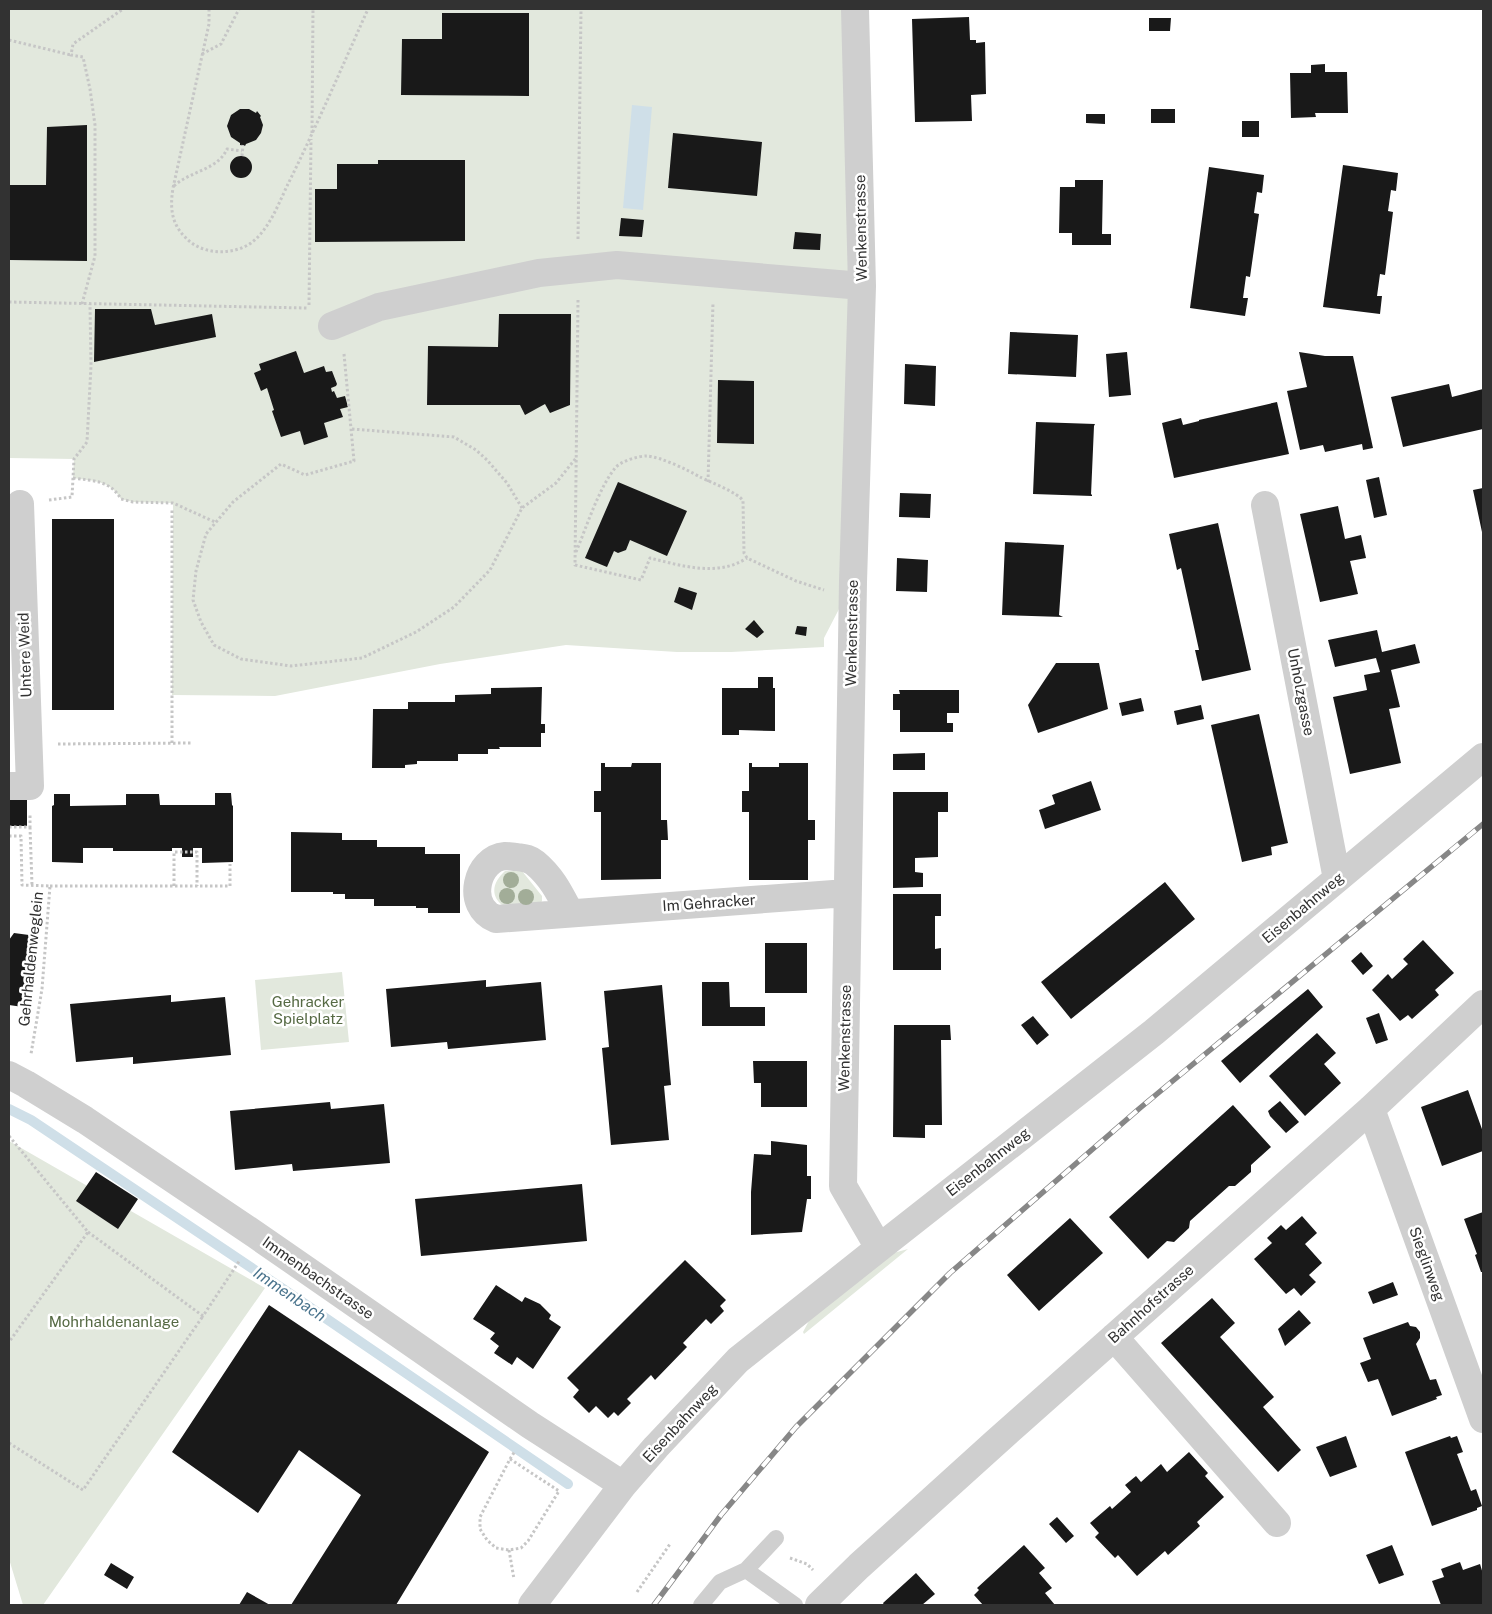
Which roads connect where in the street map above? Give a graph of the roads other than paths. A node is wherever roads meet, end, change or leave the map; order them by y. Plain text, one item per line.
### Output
1 (856, 9) edge
2 (862, 286) junction
3 (337, 324) road end
4 (20, 504) road end
5 (1265, 505) dead end
6 (1483, 757) edge
7 (9, 786) edge
8 (1337, 879) junction
9 (847, 893) junction
10 (570, 913) dead end
11 (1483, 1004) edge
12 (17, 1080) edge
13 (1371, 1109) junction
14 (879, 1248) junction
15 (1114, 1337) junction
16 (1483, 1419) edge
17 (623, 1485) junction
18 (1277, 1523) dead end
19 (776, 1538) dead end
20 (746, 1570) junction
21 (523, 1596) edge
22 (701, 1605) edge
23 (795, 1605) edge
24 (819, 1605) edge

1 - 2 street, Wenkenstrasse
2 - 3 street
2 - 9 street, Wenkenstrasse
4 - 7 street, Untere Weid
5 - 8 street, Unholzgasse
6 - 8 street, Eisenbahnweg
8 - 14 street, Eisenbahnweg
9 - 10 street, Im Gehracker
9 - 14 street, Wenkenstrasse
11 - 13 street, Bahnhofstrasse
12 - 17 street, Immenbachstrasse
13 - 15 street, Bahnhofstrasse
13 - 16 street, Sieglinweg
14 - 17 street, Eisenbahnweg
15 - 18 street
15 - 24 street, Bahnhofstrasse
17 - 21 street, Eisenbahnweg
19 - 20 lane
20 - 22 lane
20 - 23 lane

